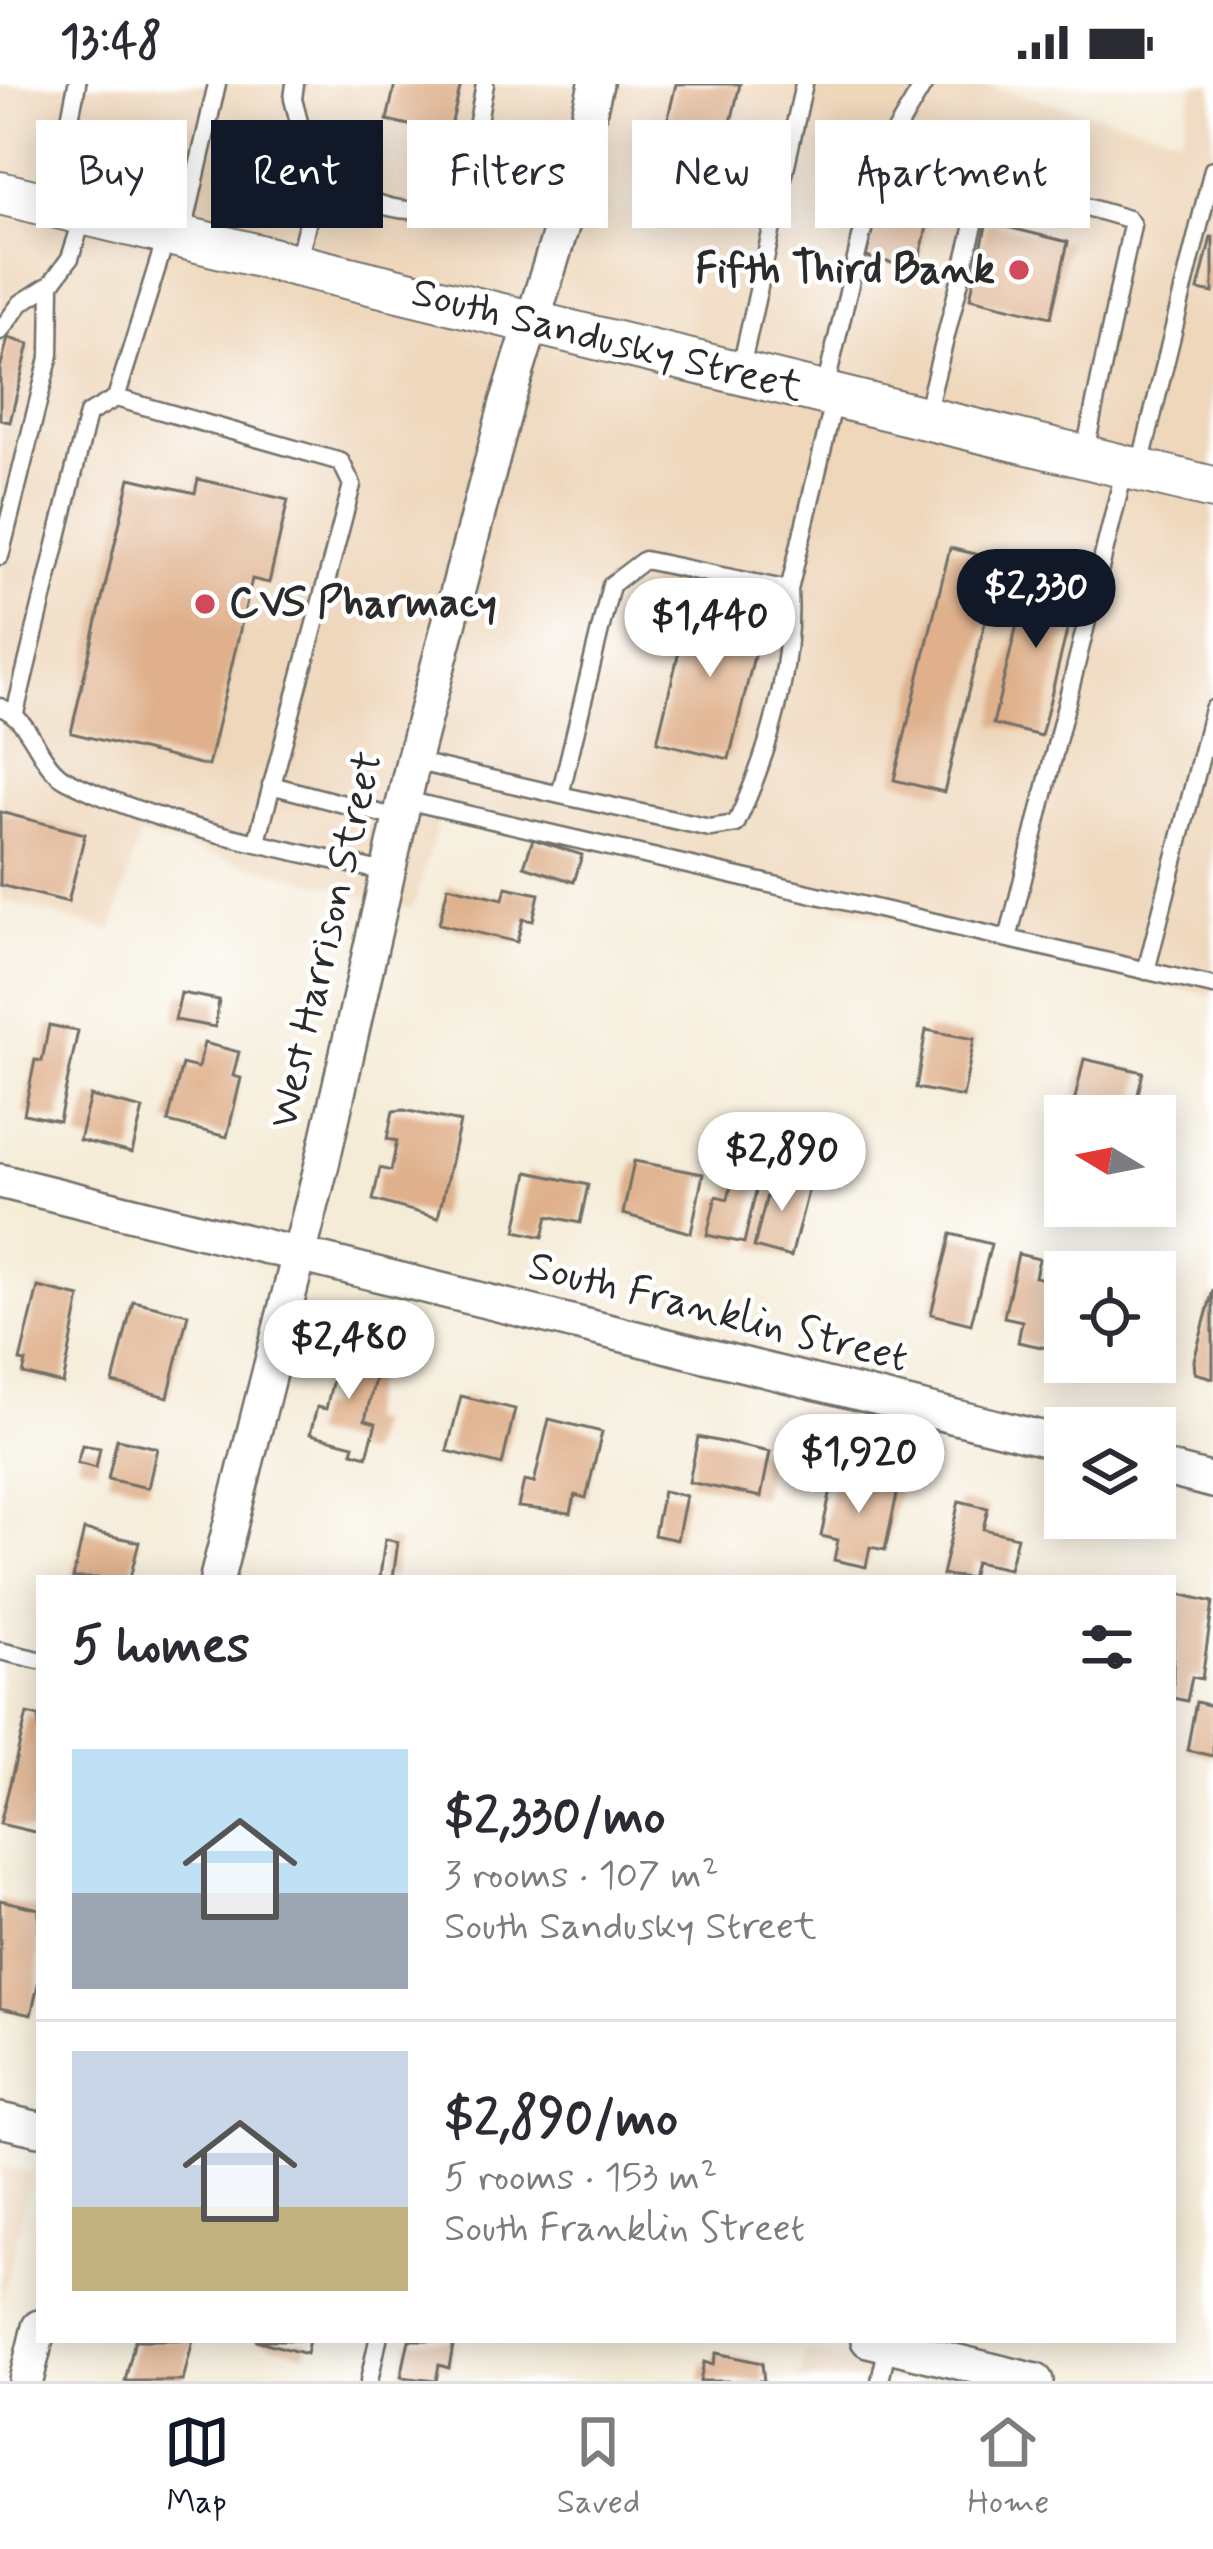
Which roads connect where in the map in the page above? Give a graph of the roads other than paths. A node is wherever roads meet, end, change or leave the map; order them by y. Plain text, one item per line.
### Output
1 (77, 84) edge
2 (218, 84) edge
3 (295, 84) edge
4 (485, 84) edge
5 (596, 84) edge
6 (804, 84) edge
7 (924, 84) edge
8 (74, 120) edge
9 (298, 120) edge
10 (1213, 169) edge
11 (0, 195) edge
12 (36, 203) edge
13 (383, 205) edge
14 (69, 228) edge
15 (142, 228) edge
16 (306, 228) edge
17 (175, 236) junction
18 (297, 266) junction
19 (52, 284) junction
20 (533, 323) junction
21 (0, 331) edge
22 (739, 373) junction
23 (830, 394) junction
24 (116, 398) junction
25 (925, 419) junction
26 (1084, 458) junction
27 (1132, 469) junction
28 (1213, 488) edge
29 (0, 556) edge
30 (789, 590) junction
31 (1213, 709) edge
32 (8, 710) edge
33 (413, 761) junction
34 (272, 785) junction
35 (560, 795) junction
36 (403, 809) junction
37 (256, 841) junction
38 (390, 873) junction
39 (1008, 939) junction
40 (1146, 970) junction
41 (1213, 986) edge
42 (0, 1181) edge
43 (298, 1256) junction
44 (1044, 1439) edge
45 (1176, 1471) edge
46 (1213, 1481) edge
47 (218, 1575) edge
48 (0, 1651) edge
49 (36, 1659) edge
50 (0, 2120) edge
51 (36, 2128) edge
52 (36, 2339) edge
53 (377, 2343) edge
54 (878, 2343) edge
55 (26, 2381) edge
56 (369, 2381) edge
57 (880, 2381) edge
58 (1036, 2381) edge

1 - 8 lane
2 - 17 lane
3 - 9 lane
4 - 13 lane
5 - 20 street, West Harrison Street
6 - 22 lane
7 - 23 lane
10 - 27 lane
11 - 12 street, South Sandusky Street
14 - 19 lane
15 - 17 street, South Sandusky Street
16 - 18 lane
17 - 18 street, South Sandusky Street
17 - 24 lane
18 - 20 street, South Sandusky Street
19 - 21 lane
19 - 29 lane
20 - 22 street, South Sandusky Street
20 - 33 street, West Harrison Street
22 - 23 street, South Sandusky Street
23 - 25 street, South Sandusky Street
23 - 30 lane
24 - 32 lane
24 - 34 lane
25 - 26 street, South Sandusky Street
25 - 26 lane
26 - 27 street, South Sandusky Street
27 - 28 street, South Sandusky Street
27 - 39 lane
30 - 35 lane
30 - 35 lane
31 - 40 lane
32 - 37 lane
33 - 35 lane
33 - 36 street, West Harrison Street
34 - 36 lane
34 - 37 lane
36 - 38 street, West Harrison Street
36 - 39 lane
37 - 38 lane
38 - 43 street, West Harrison Street
39 - 40 lane
40 - 41 lane
42 - 43 street, South Franklin Street
43 - 44 street, South Franklin Street
43 - 47 street, West Harrison Street
45 - 46 street
48 - 49 lane
50 - 51 street
52 - 55 street
53 - 56 lane
54 - 57 lane
54 - 58 street

